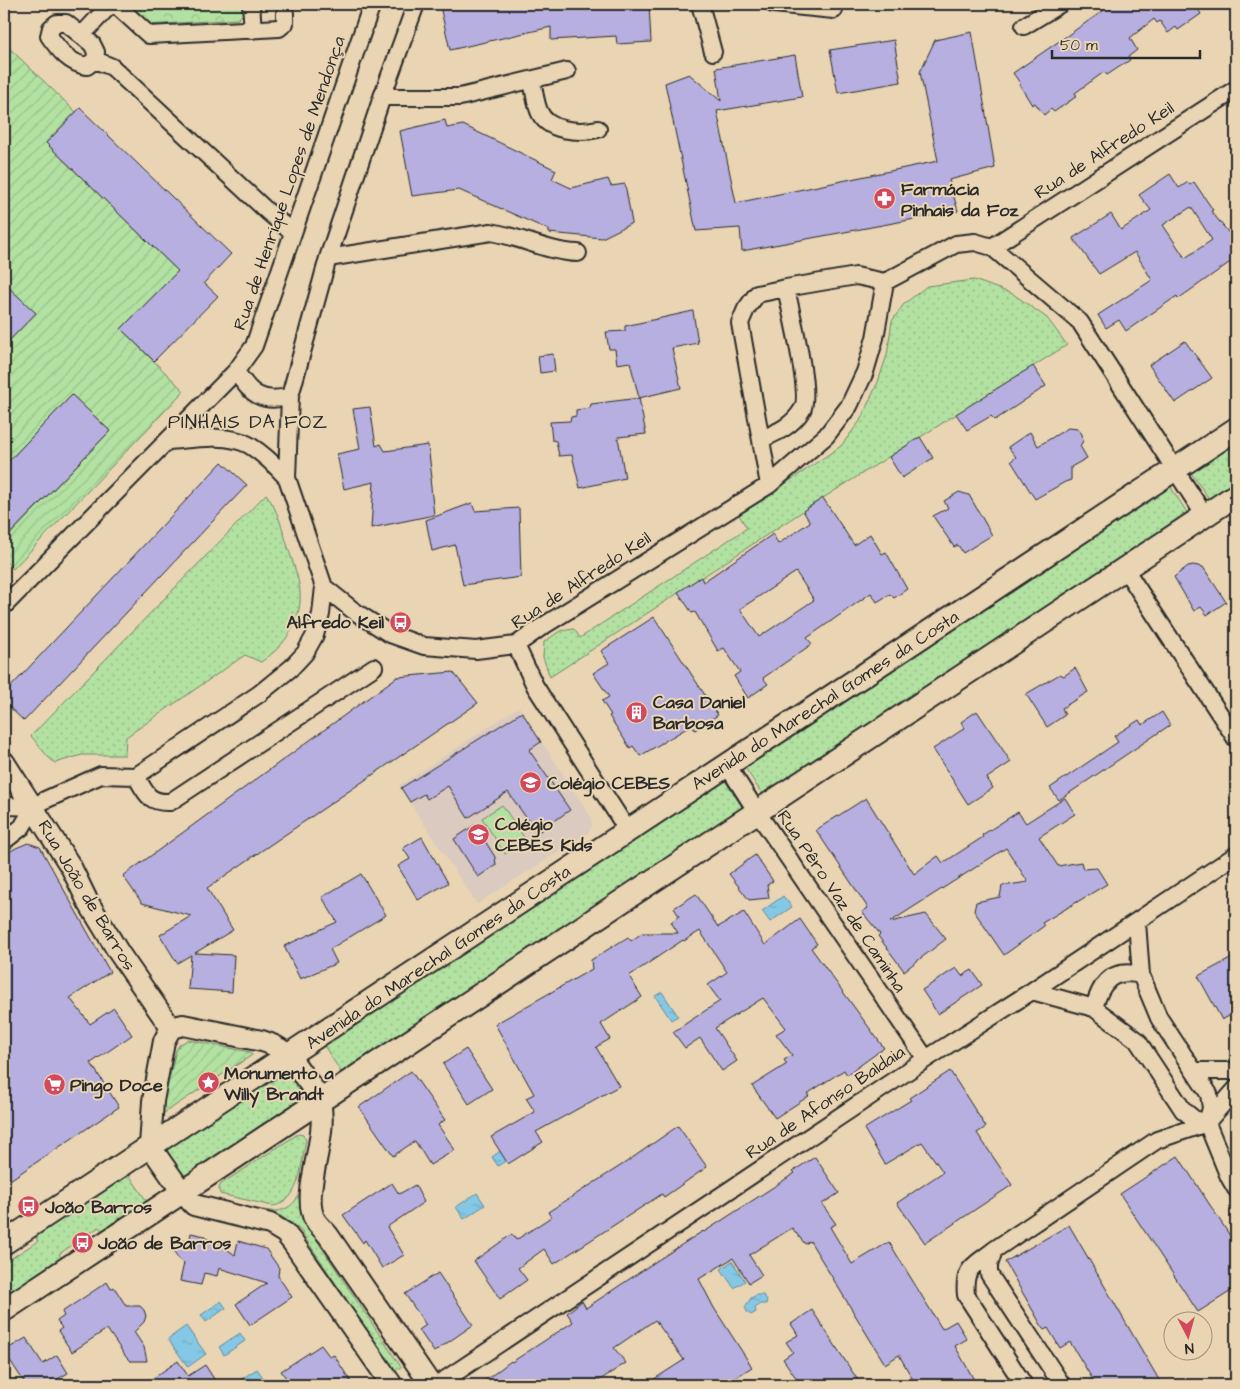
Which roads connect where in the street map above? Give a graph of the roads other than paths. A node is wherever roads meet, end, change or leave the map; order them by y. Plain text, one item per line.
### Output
1 (111, 4) edge
2 (115, 4) edge
3 (251, 4) edge
4 (372, 4) edge
5 (416, 4) edge
6 (700, 4) edge
7 (773, 4) edge
8 (1060, 4) edge
9 (834, 10) dead end
10 (286, 13) dead end
11 (1024, 26) dead end
12 (253, 30) junction
13 (82, 35) junction
14 (713, 52) dead end
15 (95, 60) junction
16 (567, 71) dead end
17 (532, 80) junction
18 (1236, 88) edge
19 (382, 98) junction
20 (598, 129) dead end
21 (293, 233) junction
22 (992, 247) junction
23 (578, 253) dead end
24 (328, 258) junction
25 (885, 282) junction
26 (786, 288) junction
27 (236, 371) junction
28 (290, 396) junction
29 (1236, 429) edge
30 (762, 439) junction
31 (169, 441) junction
32 (1175, 469) junction
33 (287, 478) junction
34 (769, 485) junction
35 (1236, 496) edge
36 (1205, 516) junction
37 (1125, 569) junction
38 (22, 587) junction
39 (324, 587) junction
40 (4, 591) edge
41 (4, 606) edge
42 (516, 646) junction
43 (374, 667) dead end
44 (1236, 740) edge
45 (4, 762) edge
46 (727, 765) junction
47 (136, 776) junction
48 (34, 807) junction
49 (4, 809) edge
50 (757, 812) junction
51 (628, 831) junction
52 (4, 841) edge
53 (1236, 855) edge
54 (1137, 922) junction
55 (1141, 975) junction
56 (1032, 991) junction
57 (1094, 1008) junction
58 (171, 1028) junction
59 (290, 1055) junction
60 (926, 1059) junction
61 (1195, 1071) junction
62 (1236, 1071) edge
63 (1236, 1089) edge
64 (320, 1102) junction
65 (1207, 1123) junction
66 (150, 1146) junction
67 (1236, 1189) edge
68 (182, 1192) junction
69 (4, 1243) edge
70 (994, 1250) junction
71 (4, 1310) edge
72 (392, 1385) edge
73 (431, 1385) edge
74 (437, 1385) edge
75 (1024, 1385) edge
76 (1062, 1385) edge

1 - 13 street
2 - 12 street
3 - 12 street
4 - 21 street, Rua de Henrique Lopes de Mendonça
5 - 19 street
6 - 14 street
7 - 9 street
8 - 11 street
10 - 12 street
13 - 15 street
13 - 15 street
15 - 21 street
16 - 17 street
17 - 19 street
17 - 20 street
18 - 22 street, Rua de Alfredo Keil
19 - 24 street
21 - 27 street, Rua de Henrique Lopes de Mendonça
22 - 25 street
22 - 32 street
23 - 24 street
24 - 28 street
25 - 26 street
25 - 34 street, Rua de Alfredo Keil
26 - 30 street
26 - 30 street
27 - 28 street
27 - 31 street, Rua de Henrique Lopes de Mendonça
28 - 33 street
29 - 32 main road, Avenida do Marechal Gomes da Costa
30 - 34 street
31 - 33 street
31 - 38 street, Rua de Henrique Lopes de Mendonça
32 - 36 street
32 - 46 main road, Avenida do Marechal Gomes da Costa
33 - 39 street
34 - 42 street, Rua de Alfredo Keil
35 - 36 main road
36 - 37 main road
37 - 44 street
37 - 50 main road
38 - 40 street
38 - 41 street, Rua de Henrique Lopes de Mendonça
39 - 42 street, Rua de Alfredo Keil
39 - 47 street
42 - 51 street
43 - 47 street
45 - 48 street, Rua João de Barros
46 - 50 street, Rua Pêro Vaz de Caminha
46 - 51 main road, Avenida do Marechal Gomes da Costa
47 - 48 street
48 - 49 street
48 - 52 street
48 - 58 street, Rua João de Barros
50 - 60 street, Rua Pêro Vaz de Caminha
50 - 64 main road
51 - 59 main road, Avenida do Marechal Gomes da Costa
53 - 54 street, Rua de Afonso Baldaia
54 - 55 street
54 - 56 street, Rua de Afonso Baldaia
55 - 57 street
55 - 61 street
56 - 57 street
56 - 60 street, Rua de Afonso Baldaia
57 - 65 street
58 - 59 street
58 - 66 street
59 - 64 street, Avenida do Marechal Gomes da Costa
59 - 66 main road, Avenida do Marechal Gomes da Costa
60 - 74 street, Rua de Afonso Baldaia
61 - 62 street
61 - 65 street
63 - 65 street
64 - 68 main road
64 - 73 street
65 - 67 street
65 - 70 street
66 - 68 street
66 - 69 main road, Avenida do Marechal Gomes da Costa
68 - 71 main road
68 - 72 street
70 - 75 street
70 - 76 street

